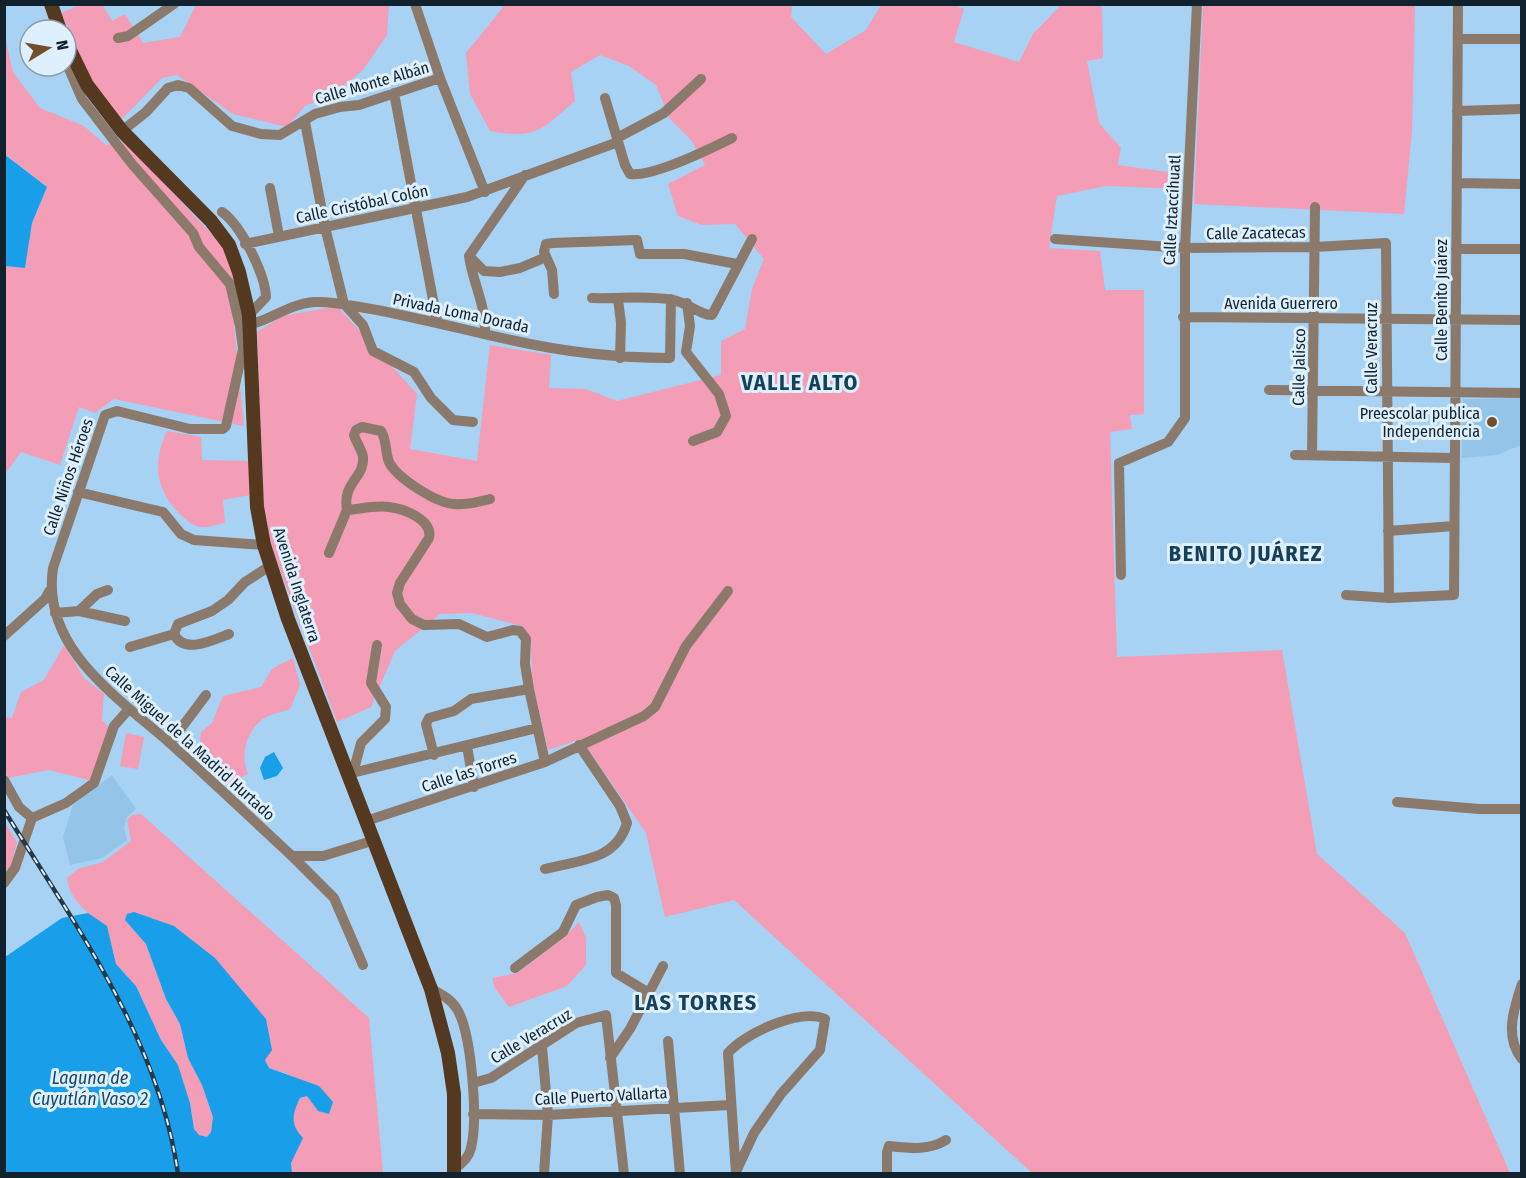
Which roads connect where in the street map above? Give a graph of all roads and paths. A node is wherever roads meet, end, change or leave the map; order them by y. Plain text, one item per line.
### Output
1 (153, 4) edge
2 (174, 4) edge
3 (415, 4) edge
4 (1197, 4) edge
5 (1458, 4) edge
6 (158, 15) junction
7 (118, 38) dead end
8 (1458, 39) junction
9 (1521, 39) edge
10 (78, 67) edge
11 (73, 78) edge
12 (440, 78) junction
13 (701, 79) dead end
14 (394, 93) junction
15 (604, 98) dead end
16 (1521, 110) edge
17 (1457, 111) junction
18 (304, 122) junction
19 (122, 131) junction
20 (732, 138) dead end
21 (618, 140) junction
22 (525, 175) junction
23 (1457, 183) junction
24 (1521, 184) edge
25 (270, 188) dead end
26 (485, 192) junction
27 (1315, 207) dead end
28 (415, 208) junction
29 (222, 212) dead end
30 (325, 227) junction
31 (279, 236) junction
32 (1055, 238) dead end
33 (752, 239) dead end
34 (1386, 243) joint
35 (245, 244) junction
36 (1315, 247) junction
37 (1185, 248) junction
38 (1456, 249) junction
39 (1521, 249) edge
40 (469, 256) junction
41 (544, 258) junction
42 (737, 264) junction
43 (554, 294) dead end
44 (592, 298) dead end
45 (618, 299) junction
46 (670, 300) junction
47 (687, 303) junction
48 (344, 304) junction
49 (1183, 317) junction
50 (1314, 318) junction
51 (1385, 319) junction
52 (1456, 320) junction
53 (1521, 320) edge
54 (437, 321) junction
55 (246, 322) junction
56 (485, 333) junction
57 (620, 358) junction
58 (1269, 390) dead end
59 (1313, 390) junction
60 (1386, 391) junction
61 (1455, 392) junction
62 (1521, 393) edge
63 (473, 422) dead end
64 (693, 441) dead end
65 (1295, 455) dead end
66 (1312, 455) junction
67 (1386, 457) junction
68 (1455, 458) junction
69 (78, 492) junction
70 (490, 499) dead end
71 (347, 510) junction
72 (1454, 526) junction
73 (1388, 531) junction
74 (264, 544) junction
75 (328, 553) dead end
76 (270, 566) junction
77 (53, 568) joint
78 (1121, 576) dead end
79 (50, 590) junction
80 (108, 590) dead end
81 (728, 591) dead end
82 (1346, 595) dead end
83 (1389, 598) junction
84 (79, 611) junction
85 (55, 613) junction
86 (125, 621) dead end
87 (174, 634) junction
88 (229, 634) dead end
89 (4, 636) edge
90 (377, 645) dead end
91 (130, 647) dead end
92 (529, 689) junction
93 (206, 695) dead end
94 (128, 710) junction
95 (537, 728) junction
96 (170, 743) junction
97 (579, 745) junction
98 (467, 746) junction
99 (434, 755) junction
100 (545, 762) junction
101 (350, 774) junction
102 (4, 780) edge
103 (474, 787) junction
104 (1397, 802) dead end
105 (1521, 810) edge
106 (32, 818) junction
107 (366, 821) junction
108 (375, 840) junction
109 (292, 856) junction
110 (545, 869) dead end
111 (4, 883) edge
112 (363, 965) dead end
113 (663, 966) dead end
114 (515, 968) dead end
115 (1521, 984) edge
116 (432, 989) junction
117 (649, 993) junction
118 (668, 1041) dead end
119 (542, 1047) junction
120 (610, 1058) junction
121 (1521, 1059) edge
122 (473, 1083) junction
123 (730, 1105) junction
124 (672, 1108) junction
125 (618, 1112) junction
126 (473, 1114) junction
127 (548, 1115) junction
128 (946, 1140) dead end
129 (454, 1171) edge
130 (544, 1173) edge
131 (624, 1173) edge
132 (680, 1173) edge
133 (736, 1173) edge
134 (887, 1173) edge

1 - 6 street
2 - 6 street
3 - 12 street
4 - 37 street, Calle Iztaccíhuatl
5 - 8 street, Calle Benito Juárez
6 - 7 street
8 - 9 street
8 - 17 street, Calle Benito Juárez
10 - 19 main road, Avenida Inglaterra
11 - 55 street
12 - 14 street, Calle Monte Albán
12 - 26 street, Calle Monte Albán
13 - 21 street, Calle Cristóbal Colón
14 - 18 street, Calle Monte Albán
14 - 28 street
15 - 21 street
16 - 17 street
17 - 23 street, Calle Benito Juárez
18 - 19 street, Calle Monte Albán
18 - 30 street
19 - 55 main road, Avenida Inglaterra
20 - 21 street
21 - 22 street, Calle Cristóbal Colón
22 - 26 street, Calle Cristóbal Colón
22 - 40 street
23 - 24 street
23 - 38 street, Calle Benito Juárez
25 - 31 street
26 - 28 street, Calle Cristóbal Colón
27 - 36 street, Calle Jalisco
28 - 30 street, Calle Cristóbal Colón
28 - 54 street
29 - 35 street
30 - 31 street, Calle Cristóbal Colón
30 - 48 street
31 - 35 street, Calle Cristóbal Colón
32 - 37 street, Calle Zacatecas
33 - 42 street
34 - 36 street, Calle Zacatecas
34 - 51 street, Calle Veracruz
35 - 55 street
36 - 37 street, Calle Zacatecas
36 - 50 street, Calle Jalisco
37 - 49 street, Calle Iztaccíhuatl
38 - 39 street
38 - 52 street, Calle Benito Juárez
40 - 41 street
40 - 56 street
41 - 42 street
41 - 43 street
42 - 47 street
44 - 45 street
45 - 46 street
45 - 57 street
46 - 47 street
46 - 57 street, Privada Loma Dorada
47 - 64 street
48 - 54 street, Privada Loma Dorada
48 - 55 street, Privada Loma Dorada
48 - 63 street
49 - 50 street, Avenida Guerrero
49 - 78 street, Calle Iztaccíhuatl
50 - 51 street, Avenida Guerrero
50 - 59 street, Calle Jalisco
51 - 52 street, Avenida Guerrero
51 - 60 street, Calle Veracruz
52 - 53 street, Avenida Guerrero
52 - 61 street, Calle Benito Juárez
54 - 56 street, Privada Loma Dorada
55 - 69 street, Calle Niños Héroes
55 - 74 main road, Avenida Inglaterra
56 - 57 street, Privada Loma Dorada
58 - 59 street
59 - 60 street
59 - 66 street, Calle Jalisco
60 - 61 street
60 - 67 street, Calle Veracruz
61 - 62 street
61 - 68 street, Calle Benito Juárez
65 - 66 street
66 - 67 street
67 - 68 street
67 - 73 street, Calle Veracruz
68 - 72 street, Calle Benito Juárez
69 - 74 street
69 - 77 street, Calle Niños Héroes
70 - 71 street
71 - 75 street
71 - 92 street
72 - 73 street
72 - 83 street, Calle Benito Juárez
73 - 83 street, Calle Veracruz
74 - 76 main road, Avenida Inglaterra
76 - 87 street
76 - 101 main road, Avenida Inglaterra
77 - 79 street, Calle Miguel de la Madrid Hurtado
79 - 85 street, Calle Miguel de la Madrid Hurtado
79 - 89 street
80 - 84 street
81 - 97 street, Calle las Torres
82 - 83 street
84 - 85 street
84 - 86 street
85 - 94 street, Calle Miguel de la Madrid Hurtado
87 - 88 street
87 - 91 street
90 - 101 street
92 - 95 street
92 - 99 street
93 - 96 street
94 - 96 street, Calle Miguel de la Madrid Hurtado
94 - 106 street
95 - 98 street
95 - 100 street
96 - 109 street, Calle Miguel de la Madrid Hurtado
97 - 100 street, Calle las Torres
97 - 110 street
98 - 99 street
98 - 103 street
99 - 101 street
100 - 103 street, Calle las Torres
101 - 107 main road, Avenida Inglaterra
102 - 106 street
103 - 107 street, Calle las Torres
104 - 105 street
106 - 111 street
107 - 108 main road, Avenida Inglaterra
108 - 109 street
108 - 116 main road, Avenida Inglaterra
109 - 112 street, Calle Miguel de la Madrid Hurtado
113 - 117 street
114 - 117 street
115 - 121 street
116 - 122 street
116 - 129 main road, Avenida Inglaterra
117 - 120 street
118 - 124 street
119 - 120 street, Calle Veracruz
119 - 122 street, Calle Veracruz
119 - 127 street
120 - 125 street
122 - 126 street
123 - 124 street, Calle Puerto Vallarta
123 - 133 street
123 - 133 street
124 - 125 street, Calle Puerto Vallarta
124 - 132 street
125 - 127 street, Calle Puerto Vallarta
125 - 131 street
126 - 127 street, Calle Puerto Vallarta
126 - 129 street
127 - 130 street
128 - 134 street

